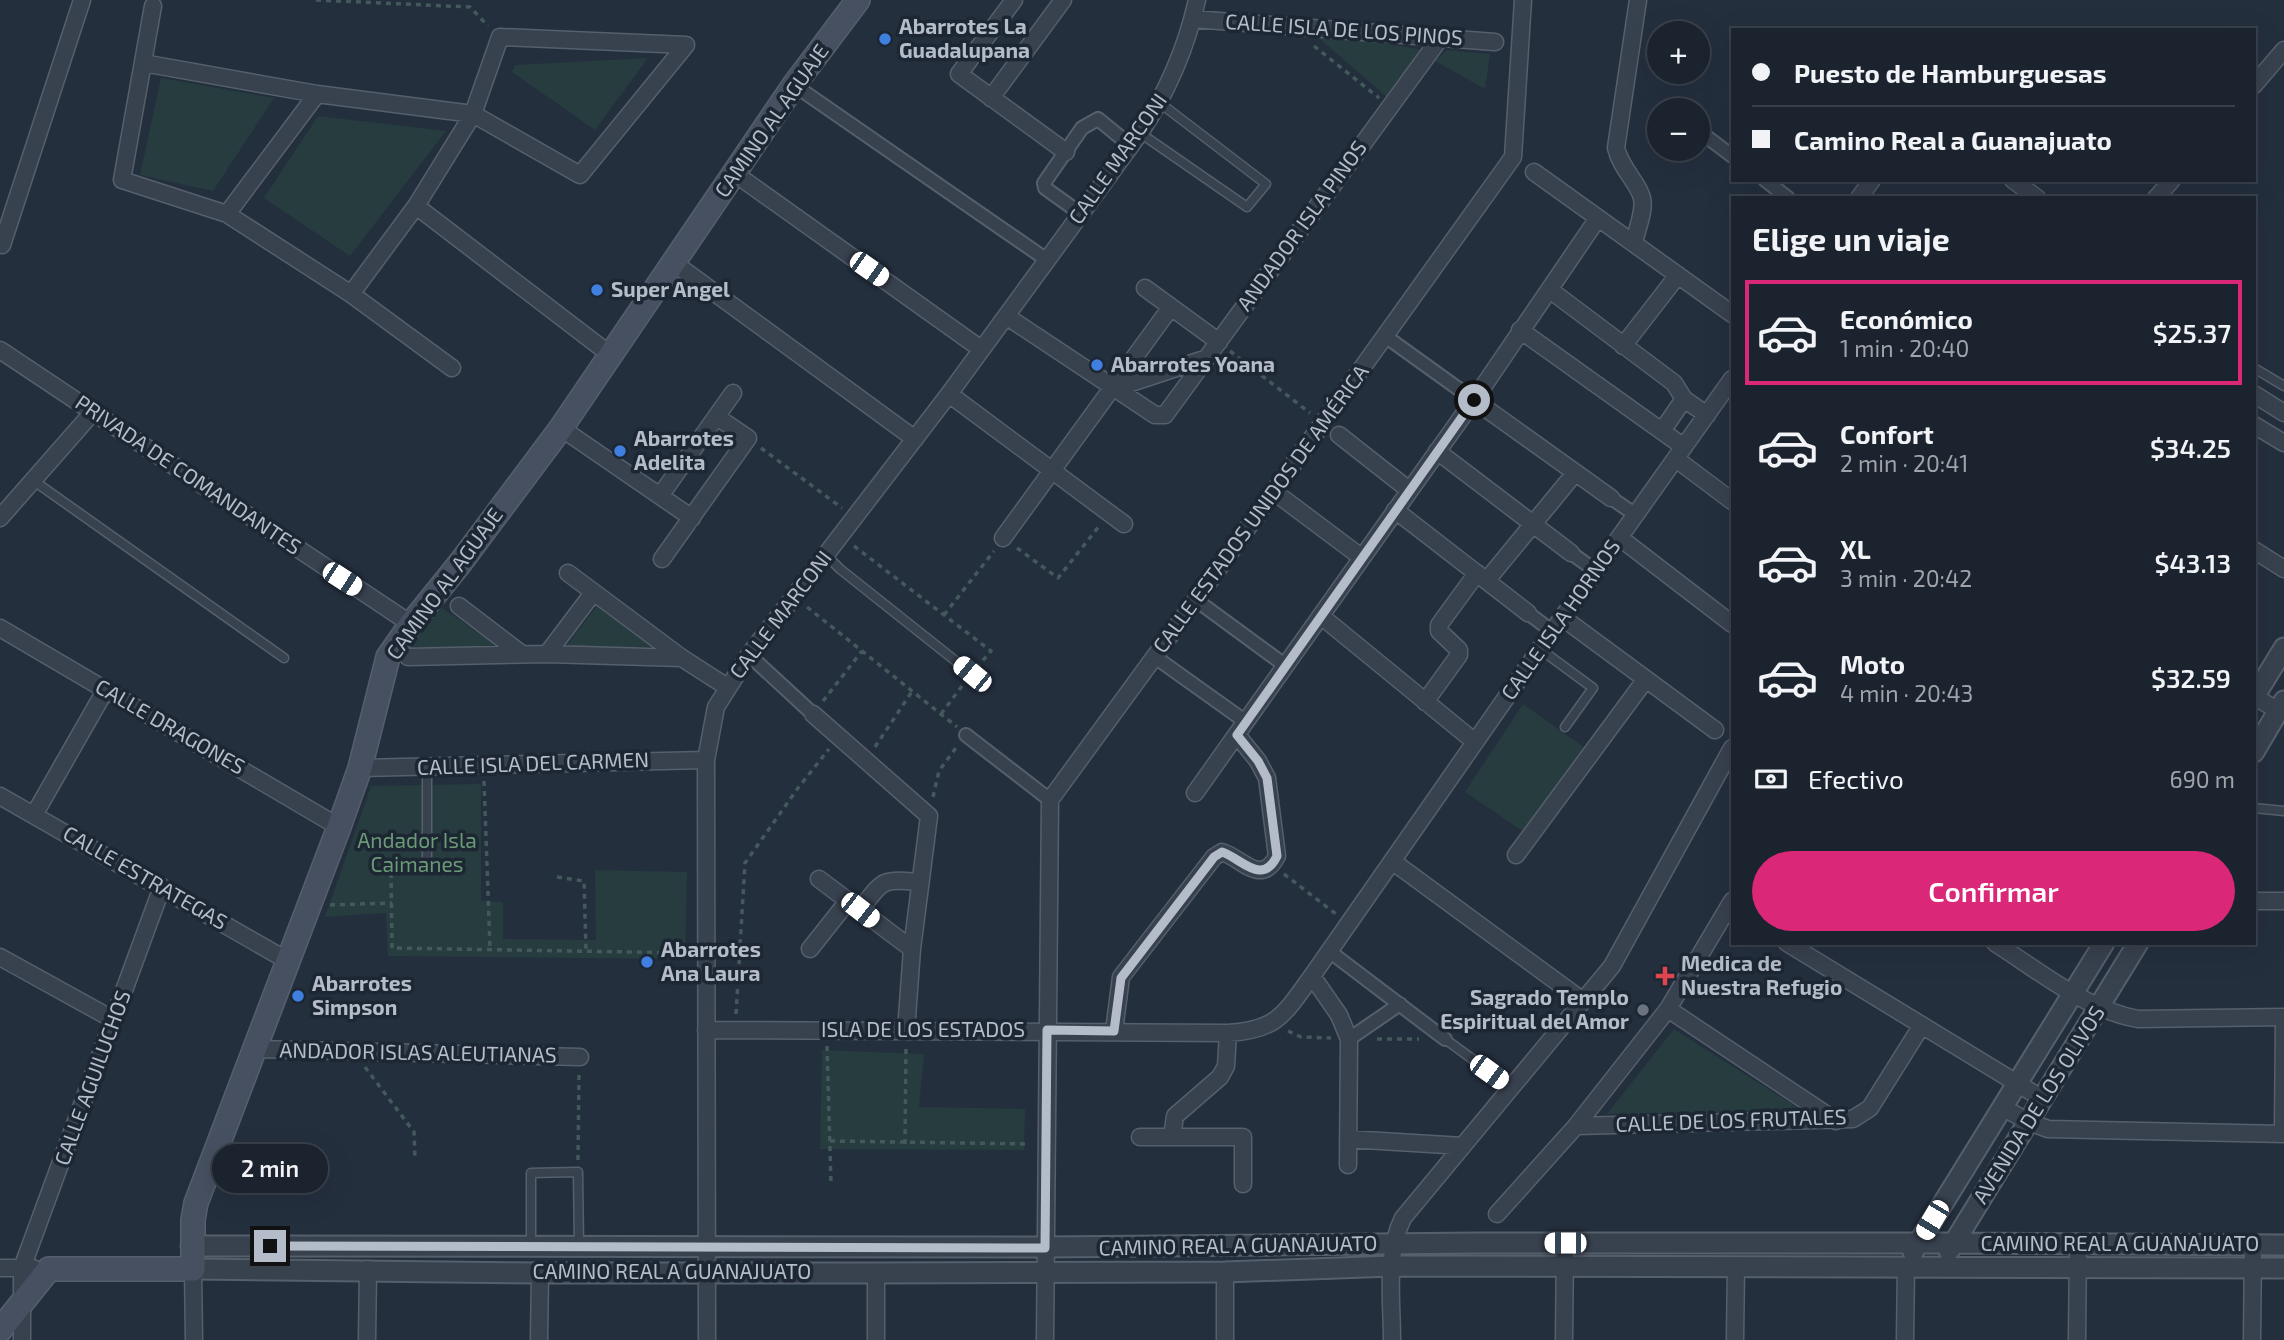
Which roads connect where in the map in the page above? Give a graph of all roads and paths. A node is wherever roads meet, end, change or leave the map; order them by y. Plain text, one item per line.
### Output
1 (82, 0) edge
2 (316, 0) edge
3 (858, 0) edge
4 (1014, 0) edge
5 (1042, 0) edge
6 (1197, 0) edge
7 (1522, 0) edge
8 (1639, 0) edge
9 (1060, 5) edge
10 (153, 6) dead end
11 (1193, 19) junction
12 (1287, 26) junction
13 (500, 37) junction
14 (1441, 37) junction
15 (1495, 41) dead end
16 (2284, 50) edge
17 (143, 63) junction
18 (2256, 83) edge
19 (794, 85) junction
20 (317, 94) junction
21 (991, 98) junction
22 (1160, 103) junction
23 (1389, 106) junction
24 (473, 114) junction
25 (1136, 139) junction
26 (1710, 139) edge
27 (1066, 152) junction
28 (1731, 155) edge
29 (1534, 172) dead end
30 (734, 173) junction
31 (1768, 182) edge
32 (2016, 182) edge
33 (2170, 182) edge
34 (1785, 196) edge
35 (2034, 196) edge
36 (2158, 196) edge
37 (416, 206) junction
38 (227, 214) junction
39 (1081, 214) junction
40 (1598, 218) junction
41 (1634, 242) junction
42 (2, 245) dead end
43 (1047, 260) junction
44 (674, 263) junction
45 (1678, 275) junction
46 (1145, 288) dead end
47 (1550, 290) junction
48 (351, 294) junction
49 (1171, 307) junction
50 (1731, 313) edge
51 (1006, 316) junction
52 (1520, 330) junction
53 (1385, 336) junction
54 (1219, 342) junction
55 (1623, 346) junction
56 (981, 349) junction
57 (0, 350) edge
58 (612, 356) junction
59 (1207, 358) junction
60 (452, 368) dead end
61 (2256, 369) edge
62 (1731, 380) edge
63 (2284, 386) edge
64 (1113, 389) junction
65 (733, 393) dead end
66 (949, 394) junction
67 (2256, 395) edge
68 (1684, 399) junction
69 (1474, 400) junction
70 (93, 412) junction
71 (2284, 413) edge
72 (1707, 415) junction
73 (717, 417) junction
74 (1322, 423) junction
75 (2256, 426) edge
76 (561, 428) junction
77 (1662, 431) junction
78 (1339, 435) joint
79 (748, 438) junction
80 (915, 439) junction
81 (2284, 443) edge
82 (1437, 451) junction
83 (1680, 453) junction
84 (1053, 471) junction
85 (1575, 472) junction
86 (34, 481) junction
87 (1409, 490) junction
88 (1273, 491) junction
89 (660, 496) junction
90 (1611, 498) joint
91 (1731, 500) edge
92 (3, 508) edge
93 (1395, 510) junction
94 (1110, 512) junction
95 (1636, 515) junction
96 (692, 518) junction
97 (855, 518) junction
98 (1124, 524) dead end
99 (1532, 524) junction
100 (841, 536) junction
101 (1003, 538) junction
102 (1620, 538) junction
103 (2256, 551) edge
104 (1571, 553) joint
105 (826, 555) junction
106 (1361, 557) junction
107 (662, 559) dead end
108 (2284, 569) edge
109 (1596, 571) junction
110 (568, 573) dead end
111 (1482, 577) junction
112 (593, 593) junction
113 (793, 596) junction
114 (1196, 600) junction
115 (458, 606) dead end
116 (1528, 613) joint
117 (944, 615) junction
118 (1321, 616) junction
119 (1563, 618) junction
120 (1731, 623) edge
121 (411, 624) junction
122 (0, 628) edge
123 (1553, 632) junction
124 (2284, 648) edge
125 (1540, 649) junction
126 (991, 650) dead end
127 (862, 651) junction
128 (522, 654) junction
129 (547, 654) junction
130 (749, 655) junction
131 (408, 657) dead end
132 (1155, 657) junction
133 (284, 658) dead end
134 (682, 658) junction
135 (1286, 666) junction
136 (972, 674) dead end
137 (1646, 679) junction
138 (727, 687) junction
139 (106, 689) junction
140 (913, 690) junction
141 (2256, 694) edge
142 (2256, 698) edge
143 (1425, 702) junction
144 (2281, 706) edge
145 (813, 714) junction
146 (1564, 727) dead end
147 (1241, 729) junction
148 (1715, 730) dead end
149 (966, 735) junction
150 (838, 738) junction
151 (1475, 742) junction
152 (2256, 749) edge
153 (1731, 750) edge
154 (706, 760) junction
155 (865, 761) junction
156 (483, 765) junction
157 (360, 768) junction
158 (427, 768) junction
159 (1195, 793) dead end
160 (0, 796) edge
161 (1050, 800) junction
162 (2256, 808) edge
163 (2284, 811) edge
164 (34, 815) junction
165 (929, 816) junction
166 (339, 827) junction
167 (1516, 855) dead end
168 (1392, 861) junction
169 (1271, 864) junction
170 (427, 866) joint
171 (557, 877) dead end
172 (819, 879) dead end
173 (920, 882) junction
174 (162, 887) junction
175 (2256, 901) edge
176 (2284, 901) edge
177 (392, 903) junction
178 (854, 905) junction
179 (326, 906) dead end
180 (1731, 907) edge
181 (1349, 923) junction
182 (1790, 945) edge
183 (1998, 945) edge
184 (2103, 945) edge
185 (2137, 945) edge
186 (490, 949) junction
187 (810, 949) dead end
188 (912, 949) junction
189 (586, 951) junction
190 (1329, 951) junction
191 (705, 953) junction
192 (0, 957) edge
193 (288, 961) junction
194 (1312, 976) junction
195 (2073, 992) junction
196 (1583, 1001) junction
197 (1400, 1004) junction
198 (2099, 1007) junction
199 (1668, 1009) junction
200 (2284, 1017) edge
201 (114, 1020) junction
202 (1272, 1024) junction
203 (1922, 1025) junction
204 (706, 1030) junction
205 (734, 1030) junction
206 (827, 1030) junction
207 (1047, 1030) junction
208 (906, 1031) junction
209 (1114, 1031) junction
210 (1228, 1033) junction
211 (1349, 1039) junction
212 (1445, 1039) junction
213 (256, 1049) junction
214 (353, 1052) junction
215 (579, 1057) joint
216 (2016, 1083) junction
217 (1511, 1088) junction
218 (2043, 1099) junction
219 (2001, 1107) junction
220 (1836, 1121) junction
221 (2029, 1122) junction
222 (1576, 1126) junction
223 (2283, 1134) edge
224 (1140, 1137) dead end
225 (1172, 1137) junction
226 (1348, 1139) junction
227 (830, 1141) junction
228 (905, 1143) junction
229 (1046, 1144) junction
230 (1463, 1146) junction
231 (415, 1158) dead end
232 (1348, 1166) dead end
233 (578, 1172) junction
234 (831, 1184) dead end
235 (1243, 1184) dead end
236 (1497, 1214) dead end
237 (1565, 1243) junction
238 (1918, 1243) junction
239 (1954, 1243) junction
240 (1394, 1244) junction
241 (2078, 1244) junction
242 (2253, 1244) junction
243 (2284, 1245) edge
244 (531, 1247) junction
245 (579, 1247) junction
246 (707, 1247) junction
247 (1045, 1248) junction
248 (192, 1258) junction
249 (1392, 1266) junction
250 (1564, 1266) junction
251 (1735, 1266) junction
252 (1906, 1266) junction
253 (1940, 1267) junction
254 (0, 1268) edge
255 (22, 1268) junction
256 (2253, 1268) junction
257 (2284, 1268) edge
258 (49, 1269) junction
259 (368, 1269) junction
260 (2077, 1269) junction
261 (707, 1272) junction
262 (1045, 1272) junction
263 (1225, 1272) junction
264 (540, 1273) junction
265 (876, 1273) junction
266 (22, 1304) junction
267 (0, 1330) edge
268 (22, 1340) edge
269 (194, 1340) edge
270 (367, 1340) edge
271 (539, 1340) edge
272 (707, 1340) edge
273 (876, 1340) edge
274 (1045, 1340) edge
275 (1225, 1340) edge
276 (1392, 1340) edge
277 (1564, 1340) edge
278 (1735, 1340) edge
279 (1905, 1340) edge
280 (2077, 1340) edge
281 (2252, 1340) edge

1 - 42 street
2 - 13 path
3 - 19 main road, CAMINO AL AGUAJE
4 - 21 street
5 - 9 street
6 - 11 street, CALLE MARCONI
7 - 53 street, CALLE ESTADOS UNIDOS DE AMÉRICA
8 - 41 street
9 - 21 street
10 - 17 street
11 - 12 street, CALLE ISLA DE LOS PINOS
11 - 22 street, CALLE MARCONI
12 - 14 street, CALLE ISLA DE LOS PINOS
12 - 23 path
13 - 24 street
13 - 24 street
14 - 15 street, CALLE ISLA DE LOS PINOS
14 - 23 street, ANDADOR ISLA PINOS
16 - 18 street
17 - 20 street
17 - 38 street
19 - 30 main road, CAMINO AL AGUAJE
19 - 43 street
20 - 24 street
20 - 38 street
21 - 27 street
22 - 25 street, CALLE MARCONI
22 - 25 lane
23 - 54 street, ANDADOR ISLA PINOS
24 - 37 street
25 - 27 street
25 - 39 street, CALLE MARCONI
26 - 28 street
27 - 39 street
29 - 40 street
30 - 44 main road, CAMINO AL AGUAJE
30 - 56 street
31 - 34 street
32 - 35 street
33 - 36 street
37 - 48 street
37 - 58 street
38 - 48 street
39 - 43 street, CALLE MARCONI
40 - 41 street
40 - 47 street
41 - 45 street
43 - 51 street, CALLE MARCONI
44 - 58 main road, CAMINO AL AGUAJE
44 - 80 street
45 - 50 street
45 - 55 street
46 - 49 street
47 - 52 street
47 - 55 street
48 - 60 street
49 - 54 street
49 - 64 street
51 - 56 street, CALLE MARCONI
51 - 64 street
52 - 69 street
52 - 77 street
53 - 69 street
53 - 74 street, CALLE ESTADOS UNIDOS DE AMÉRICA
54 - 59 street, ANDADOR ISLA PINOS
54 - 74 path
55 - 68 street
56 - 66 street, CALLE MARCONI
57 - 70 street, PRIVADA DE COMANDANTES
58 - 76 main road, CAMINO AL AGUAJE
59 - 64 street
59 - 64 street, ANDADOR ISLA PINOS
61 - 63 lane
62 - 72 street, CALLE ISLA HORNOS
64 - 84 street
65 - 73 street
66 - 80 street, CALLE MARCONI
66 - 84 street
67 - 71 street
68 - 72 street
68 - 77 street
69 - 82 street
69 - 85 street
70 - 86 street
70 - 121 street, PRIVADA DE COMANDANTES
72 - 83 street, CALLE ISLA HORNOS
73 - 79 street
73 - 89 street
74 - 78 street
74 - 88 street, CALLE ESTADOS UNIDOS DE AMÉRICA
75 - 81 street
76 - 89 street
76 - 121 main road, CAMINO AL AGUAJE
77 - 83 street
78 - 87 street
79 - 96 street
79 - 97 path
80 - 97 street, CALLE MARCONI
82 - 87 street
82 - 99 street
83 - 91 street
83 - 95 street, CALLE ISLA HORNOS
84 - 94 street
84 - 101 street
85 - 90 street
85 - 99 street
86 - 92 street
86 - 133 lane
87 - 93 street
88 - 106 street
88 - 114 street, CALLE ESTADOS UNIDOS DE AMÉRICA
89 - 96 street
90 - 95 street
93 - 106 street
93 - 111 street
94 - 98 street
94 - 101 path
95 - 102 street, CALLE ISLA HORNOS
96 - 107 street
97 - 100 street, CALLE MARCONI
99 - 104 street
99 - 111 street
100 - 105 street, CALLE MARCONI
100 - 117 path
101 - 117 path
102 - 109 street, CALLE ISLA HORNOS
102 - 120 street
103 - 108 street
104 - 109 street
105 - 113 street, CALLE MARCONI
105 - 136 lane
106 - 118 street
109 - 119 street, CALLE ISLA HORNOS
110 - 112 street
111 - 116 street
111 - 143 street
112 - 129 street
112 - 134 street
113 - 127 path
113 - 130 street, CALLE MARCONI
114 - 132 street, CALLE ESTADOS UNIDOS DE AMÉRICA
114 - 135 street
115 - 128 street
116 - 123 street
117 - 126 path
118 - 135 street
118 - 143 street
119 - 123 street, CALLE ISLA HORNOS
119 - 137 street
121 - 157 main road, CAMINO AL AGUAJE
122 - 139 street, CALLE DRAGONES
123 - 125 street, CALLE ISLA HORNOS
124 - 141 street
125 - 146 lane
125 - 151 street, CALLE ISLA HORNOS
127 - 140 path
127 - 145 path
128 - 129 street
128 - 131 street
129 - 134 street
130 - 138 street, CALLE MARCONI
130 - 145 street
132 - 147 street
132 - 161 street, CALLE ESTADOS UNIDOS DE AMÉRICA
134 - 138 street
135 - 147 street
137 - 148 street
137 - 167 street
138 - 154 street, CALLE MARCONI
139 - 164 street
139 - 166 street, CALLE DRAGONES
140 - 149 path
140 - 155 path
142 - 144 street
143 - 151 street
144 - 152 street
145 - 150 street
147 - 159 street
147 - 169 street
149 - 161 street
149 - 165 path
150 - 155 street
150 - 205 path
151 - 168 street, CALLE ISLA HORNOS
153 - 196 street
154 - 156 street, CALLE ISLA DEL CARMEN
154 - 191 street, CALLE MARCONI
155 - 165 street
156 - 158 street, CALLE ISLA DEL CARMEN
156 - 186 path
157 - 158 street, CALLE ISLA DEL CARMEN
157 - 166 main road, CAMINO AL AGUAJE
158 - 170 lane
160 - 164 street, CALLE ESTRATEGAS
161 - 207 street
162 - 163 lane
164 - 174 street, CALLE ESTRATEGAS
165 - 173 street
166 - 193 main road, CAMINO AL AGUAJE
168 - 181 street
168 - 196 street
169 - 181 path
169 - 209 street
170 - 177 path
171 - 189 path
172 - 178 street
173 - 178 street
173 - 188 street
174 - 193 street, CALLE ESTRATEGAS
174 - 201 street, CALLE AGUILUCHOS
175 - 176 street
177 - 179 path
177 - 186 path
178 - 187 street
178 - 188 street
180 - 199 street, CALLE DE LOS FRUTALES
181 - 190 street
182 - 203 street
183 - 195 street
184 - 195 street, AVENIDA DE LOS OLIVOS
185 - 198 street, AVENIDA DE LOS OLIVOS
186 - 189 path
188 - 208 street
189 - 191 path
190 - 194 street
190 - 197 street
191 - 204 street, CALLE MARCONI
192 - 201 street
193 - 213 main road, CAMINO AL AGUAJE
194 - 202 street
194 - 211 street
195 - 198 street
195 - 216 street, AVENIDA DE LOS OLIVOS
196 - 217 street
197 - 211 street
197 - 212 street
198 - 200 street
198 - 218 street, AVENIDA DE LOS OLIVOS
199 - 220 street
199 - 222 street, CALLE DE LOS FRUTALES
200 - 223 street
201 - 255 street, CALLE AGUILUCHOS
202 - 210 street, ISLA DE LOS ESTADOS
202 - 211 path
203 - 216 street
203 - 220 street, CALLE DE LOS FRUTALES
204 - 205 street, ISLA DE LOS ESTADOS
204 - 246 street, CALLE MARCONI
205 - 206 street, ISLA DE LOS ESTADOS
206 - 208 street, ISLA DE LOS ESTADOS
206 - 227 path
207 - 208 street, ISLA DE LOS ESTADOS
207 - 209 street, ISLA DE LOS ESTADOS
207 - 229 street
208 - 228 path
209 - 210 street, ISLA DE LOS ESTADOS
210 - 225 street
211 - 212 path
211 - 226 street
212 - 217 lane
213 - 214 street, ANDADOR ISLAS ALEUTIANAS
213 - 248 main road, CAMINO AL AGUAJE
214 - 215 street, ANDADOR ISLAS ALEUTIANAS
214 - 231 path
215 - 233 path
216 - 218 street
216 - 219 street, AVENIDA DE LOS OLIVOS
217 - 230 street
218 - 221 street, AVENIDA DE LOS OLIVOS
219 - 221 street
219 - 238 street, AVENIDA DE LOS OLIVOS
220 - 222 street, CALLE DE LOS FRUTALES
221 - 223 street
221 - 239 street, AVENIDA DE LOS OLIVOS
222 - 236 street, CALLE DE LOS FRUTALES
224 - 225 street
225 - 235 street
226 - 230 street
226 - 232 street
227 - 228 path
227 - 234 path
228 - 229 path
229 - 247 street
230 - 240 street
233 - 244 lane
233 - 245 lane
237 - 238 street, CAMINO REAL A GUANAJUATO
237 - 240 street, CAMINO REAL A GUANAJUATO
237 - 250 street
238 - 239 street, CAMINO REAL A GUANAJUATO
238 - 252 street, AVENIDA DE LOS OLIVOS
239 - 241 street, CAMINO REAL A GUANAJUATO
239 - 253 street, AVENIDA DE LOS OLIVOS
240 - 247 street, CAMINO REAL A GUANAJUATO
240 - 249 street
241 - 242 street, CAMINO REAL A GUANAJUATO
241 - 260 street
242 - 243 street, CAMINO REAL A GUANAJUATO
242 - 256 street
244 - 245 street, CAMINO REAL A GUANAJUATO
244 - 248 street, CAMINO REAL A GUANAJUATO
245 - 246 street, CAMINO REAL A GUANAJUATO
246 - 247 street, CAMINO REAL A GUANAJUATO
246 - 261 street, CALLE MARCONI
247 - 262 street
248 - 258 main road
248 - 259 street, CAMINO REAL A GUANAJUATO
248 - 269 street
249 - 250 street, CAMINO REAL A GUANAJUATO
249 - 263 street, CAMINO REAL A GUANAJUATO
249 - 276 street
250 - 251 street, CAMINO REAL A GUANAJUATO
250 - 277 street
251 - 252 street, CAMINO REAL A GUANAJUATO
251 - 278 street
252 - 253 street, CAMINO REAL A GUANAJUATO
252 - 279 street
253 - 260 street, CAMINO REAL A GUANAJUATO
254 - 255 street
255 - 258 street
255 - 266 street
256 - 257 street, CAMINO REAL A GUANAJUATO
256 - 260 street, CAMINO REAL A GUANAJUATO
256 - 281 street
258 - 266 main road
259 - 264 street, CAMINO REAL A GUANAJUATO
259 - 270 street
260 - 280 street
261 - 264 street, CAMINO REAL A GUANAJUATO
261 - 265 street, CAMINO REAL A GUANAJUATO
261 - 272 street, CALLE MARCONI
262 - 263 street, CAMINO REAL A GUANAJUATO
262 - 265 street, CAMINO REAL A GUANAJUATO
262 - 274 street
263 - 275 street
264 - 271 street
265 - 273 street
266 - 267 main road
266 - 268 street

